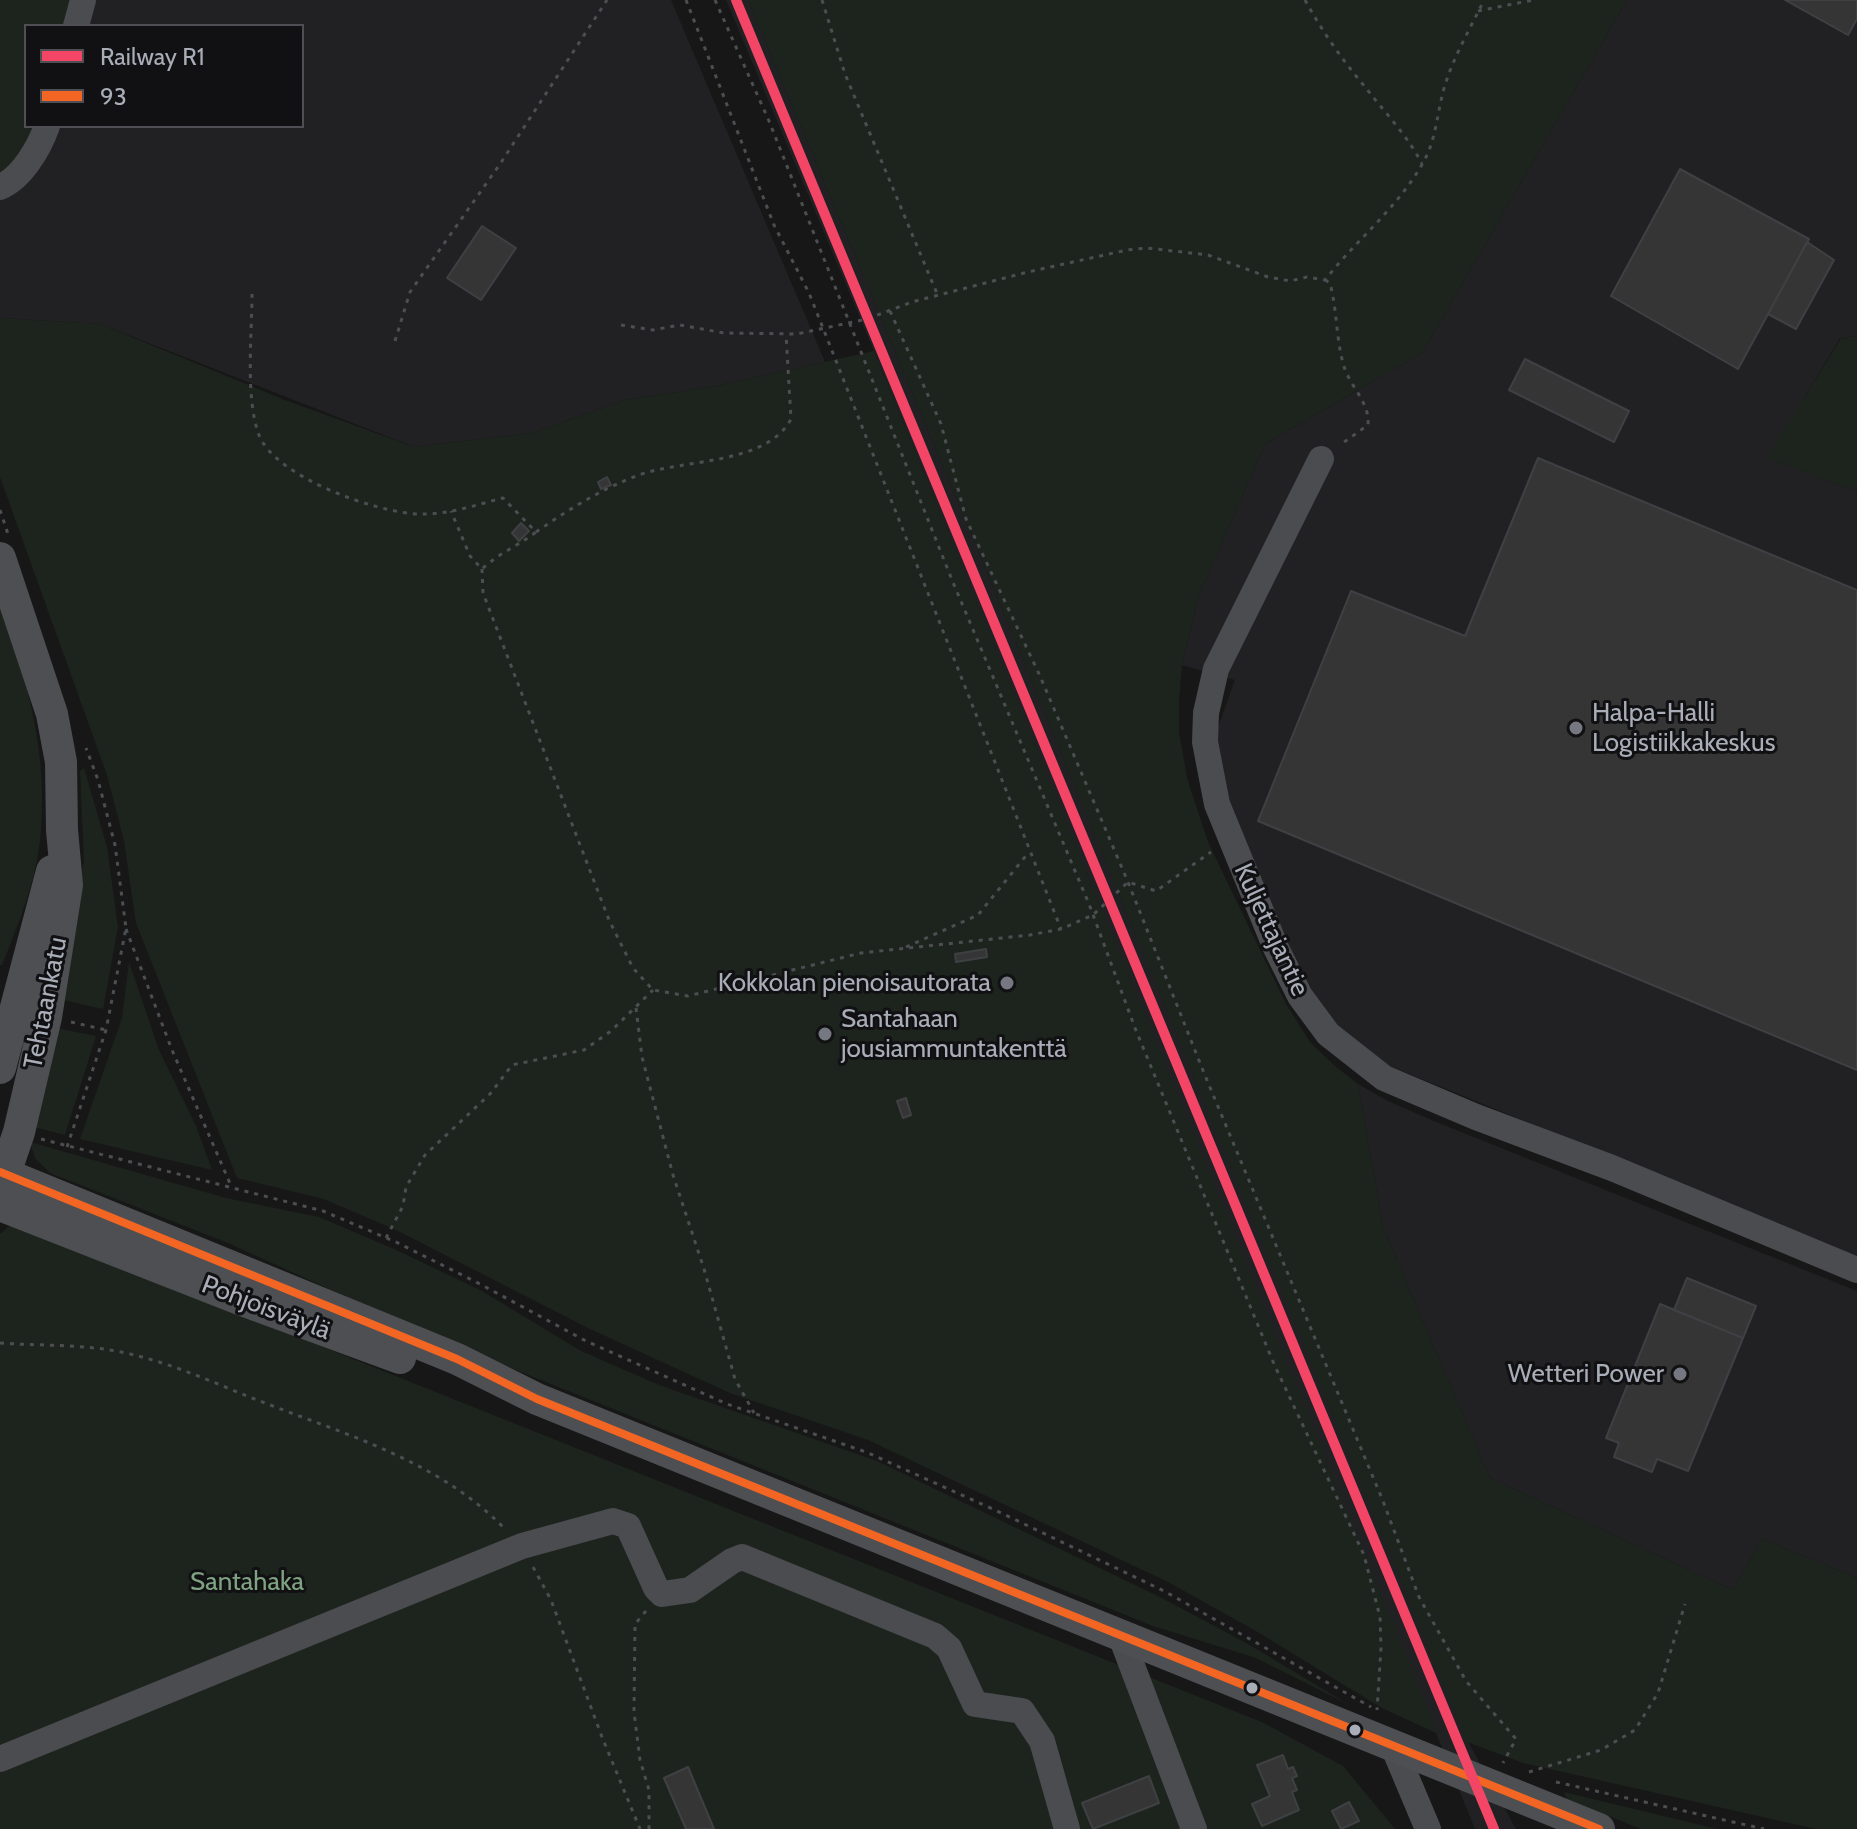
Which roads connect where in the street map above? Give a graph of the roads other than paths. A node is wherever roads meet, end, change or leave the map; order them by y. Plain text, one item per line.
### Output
1 (83, 0) edge
2 (77, 24) edge
3 (46, 128) edge
4 (0, 187) edge
5 (1321, 459) road end
6 (0, 558) edge
7 (62, 830) junction
8 (0, 1068) edge
9 (1, 1185) edge
10 (1857, 1270) edge
11 (1120, 1634) junction
12 (1393, 1746) junction
13 (0, 1759) edge
14 (1067, 1829) edge
15 (1194, 1829) edge
16 (1428, 1829) edge
17 (1599, 1829) edge

1 - 2 street
3 - 4 street
5 - 10 street, Kuljettajantie
6 - 7 main road, Tehtaankatu
7 - 8 main road, Tehtaankatu
7 - 9 main road, Tehtaankatu
9 - 11 main road, Pohjoisväylä
11 - 12 main road, Pohjoisväylä
11 - 15 street
12 - 16 street
12 - 17 main road, Pohjoisväylä
13 - 14 street

